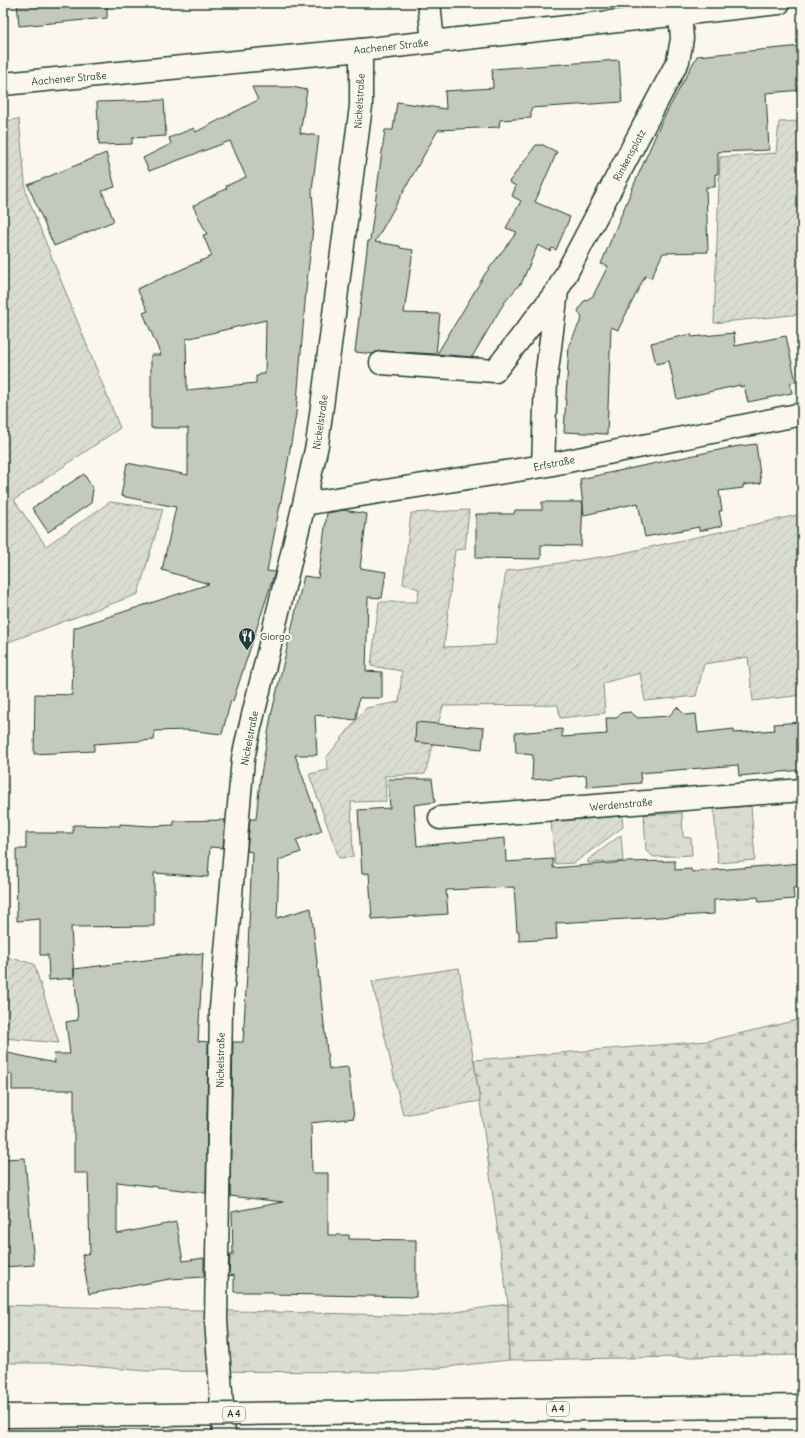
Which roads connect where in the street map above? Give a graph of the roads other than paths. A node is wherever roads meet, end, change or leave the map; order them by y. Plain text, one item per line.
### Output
1 (429, 3) edge
2 (779, 3) edge
3 (680, 14) junction
4 (433, 42) junction
5 (361, 50) junction
6 (3, 84) edge
7 (557, 291) junction
8 (381, 362) dead end
9 (802, 414) edge
10 (543, 466) junction
11 (304, 504) junction
12 (802, 790) edge
13 (440, 818) dead end
14 (802, 1406) edge
15 (3, 1416) edge
16 (224, 1435) edge

1 - 4 main road
2 - 3 main road, Aachener Straße
3 - 4 main road, Aachener Straße
3 - 7 main road, Rinkensplatz
4 - 5 main road, Aachener Straße
5 - 6 main road, Aachener Straße
5 - 11 main road, Nickelstraße
7 - 8 main road, Rinkensplatz
7 - 10 main road, Rinkensplatz
9 - 10 main road, Erfstraße
10 - 11 main road, Erfstraße
11 - 16 main road, Nickelstraße
12 - 13 main road, Werdenstraße
14 - 15 main road, A 4, bridge

